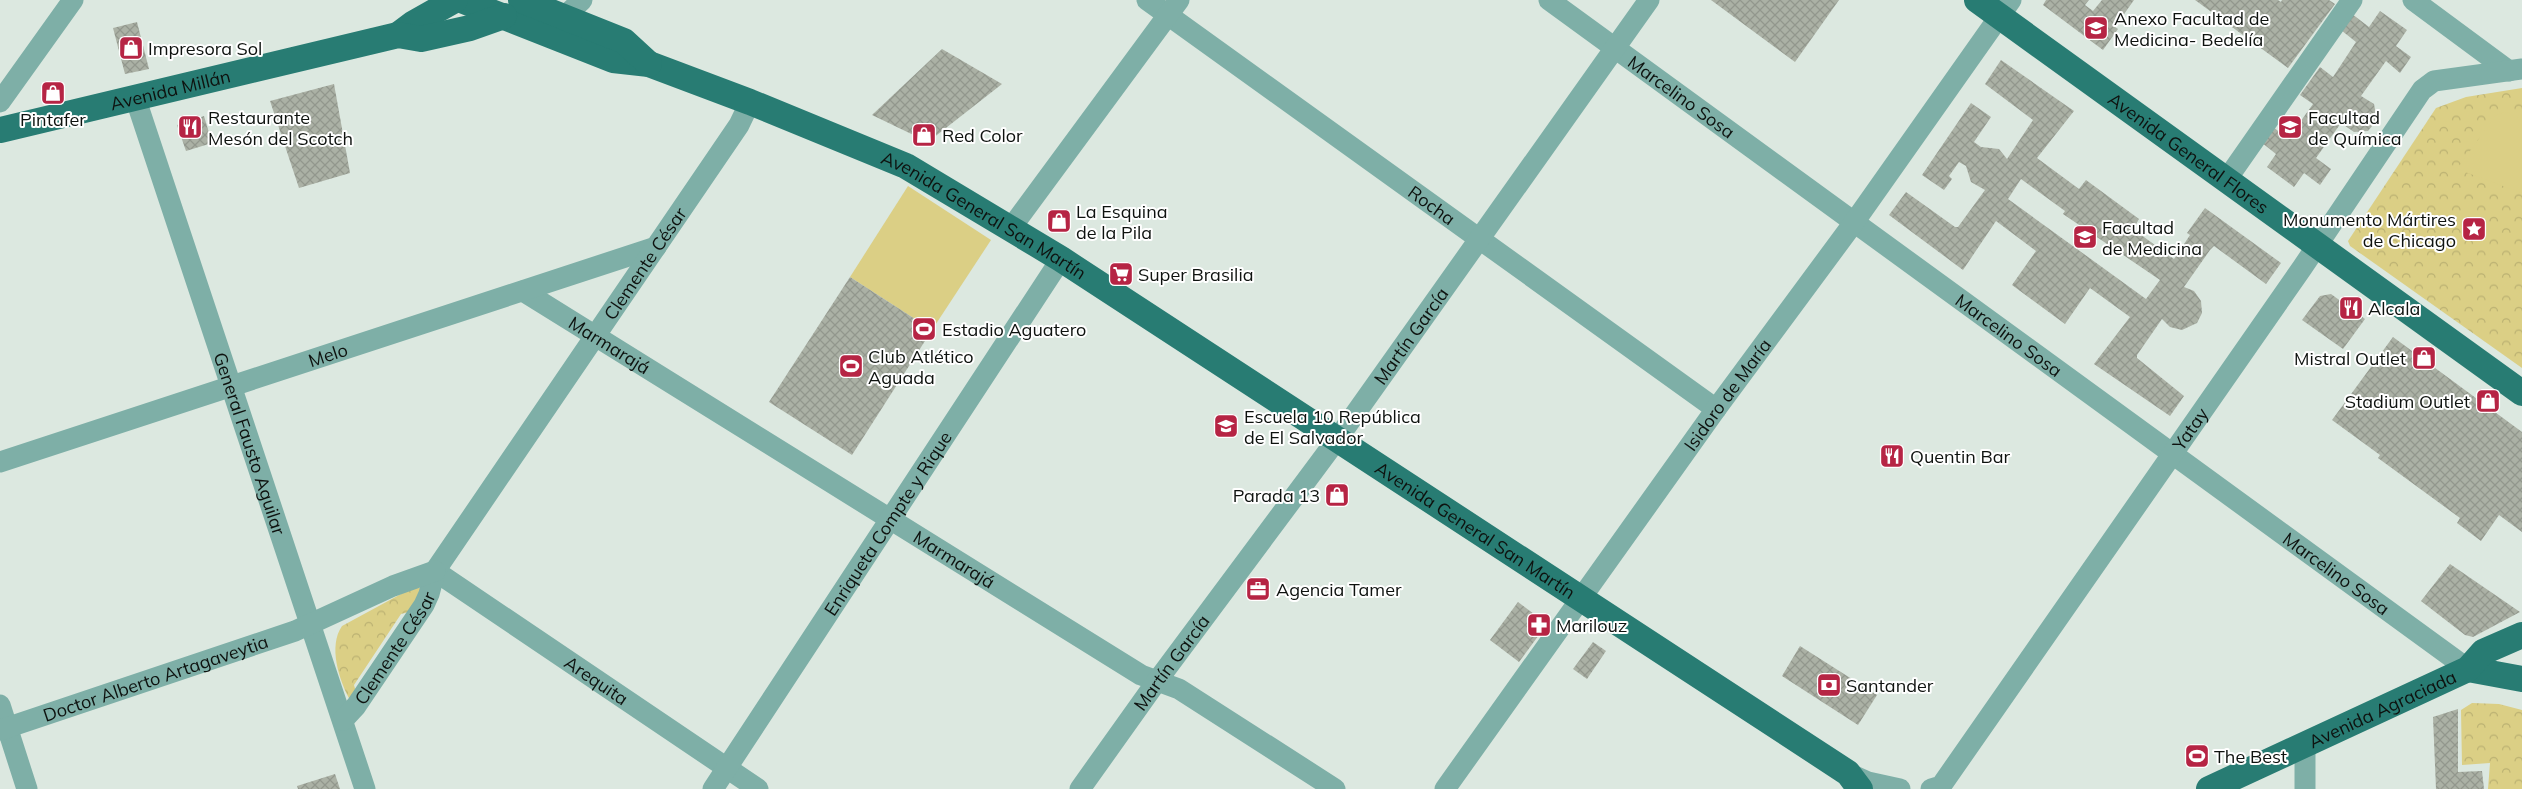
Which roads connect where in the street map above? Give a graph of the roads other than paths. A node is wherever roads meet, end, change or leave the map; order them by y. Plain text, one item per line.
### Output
1 (73, 0) edge
2 (455, 0) edge
3 (461, 0) edge
4 (1147, 0) edge
5 (1550, 0) edge
6 (1649, 0) edge
7 (1977, 0) edge
8 (2352, 0) edge
9 (2413, 0) edge
10 (513, 8) edge
11 (573, 8) edge
12 (1174, 8) edge
13 (2005, 8) edge
14 (398, 35) junction
15 (1616, 47) junction
16 (648, 64) junction
17 (2515, 70) edge
18 (136, 97) junction
19 (0, 102) edge
20 (750, 102) junction
21 (0, 130) edge
22 (2227, 179) junction
23 (1855, 221) junction
24 (1011, 228) junction
25 (1478, 238) junction
26 (2318, 244) junction
27 (656, 247) junction
28 (1061, 259) junction
29 (524, 291) junction
30 (595, 335) junction
31 (231, 388) junction
32 (2522, 393) edge
33 (1716, 409) junction
34 (1338, 438) junction
35 (2174, 453) junction
36 (0, 462) edge
37 (891, 520) junction
38 (435, 571) junction
39 (1583, 599) junction
40 (310, 626) junction
41 (2522, 634) edge
42 (2468, 669) junction
43 (2522, 679) edge
44 (1157, 681) junction
45 (0, 705) edge
46 (343, 720) junction
47 (4, 729) edge
48 (2305, 744) junction
49 (726, 768) junction
50 (1854, 781) edge
51 (1938, 788) edge
52 (27, 789) edge
53 (365, 789) edge
54 (713, 789) edge
55 (758, 789) edge
56 (1080, 789) edge
57 (1335, 789) edge
58 (1445, 789) edge
59 (1900, 789) edge
60 (2210, 789) edge
61 (2305, 789) edge

1 - 19 street
2 - 14 main road, Avenida Millán
3 - 10 main road, Avenida General San Martín
4 - 12 street, Rocha
5 - 15 street, Marcelino Sosa
6 - 15 street, Martín García
7 - 13 main road, Avenida General Flores
8 - 22 street
9 - 17 street
10 - 11 main road, Avenida General San Martín
10 - 14 main road, Avenida Millán
10 - 16 main road, Avenida General San Martín
11 - 16 main road, Avenida General San Martín
12 - 24 street
12 - 25 street, Rocha
13 - 22 main road, Avenida General Flores
13 - 23 street, Isidoro de María
14 - 18 main road, Avenida Millán
15 - 23 street, Marcelino Sosa
15 - 25 street, Martín García
16 - 20 main road, Avenida General San Martín
17 - 26 street, Yatay
18 - 21 main road, Avenida Millán
18 - 31 street, General Fausto Aguilar
20 - 24 main road, Avenida General San Martín
20 - 27 street, Clemente César
22 - 26 main road, Avenida General Flores
23 - 33 street, Isidoro de María
23 - 35 street, Marcelino Sosa
24 - 28 main road, Avenida General San Martín
25 - 33 street, Rocha
25 - 34 street, Martín García
26 - 32 main road, Avenida General Flores
26 - 35 street, Yatay
27 - 29 street, Melo
27 - 30 street, Clemente César
28 - 34 main road, Avenida General San Martín
28 - 37 street, Enriqueta Compte y Rique
29 - 30 street, Marmarajá
29 - 31 street, Melo
30 - 37 street, Marmarajá
30 - 38 street, Clemente César
31 - 36 street, Melo
31 - 40 street, General Fausto Aguilar
33 - 39 street, Isidoro de María
34 - 39 main road, Avenida General San Martín
34 - 44 street, Martín García
35 - 42 street, Marcelino Sosa
35 - 51 street, Yatay
37 - 44 street, Marmarajá
37 - 49 street, Enriqueta Compte y Rique
38 - 40 street, Clemente César
38 - 46 street, Clemente César
38 - 49 street, Arequita
39 - 50 main road, Avenida General San Martín
39 - 58 street, Isidoro de María
40 - 46 street, General Fausto Aguilar
40 - 47 street, Doctor Alberto Artagaveytia
41 - 42 main road, Avenida Agraciada
42 - 43 main road
42 - 48 main road, Avenida Agraciada
44 - 56 street, Martín García
44 - 57 street, Marmarajá
45 - 47 street
46 - 53 street, General Fausto Aguilar
47 - 52 street
48 - 60 main road, Avenida Agraciada
48 - 61 street
49 - 54 street, Enriqueta Compte y Rique
49 - 55 street, Arequita
50 - 59 street, Avenida General San Martín

